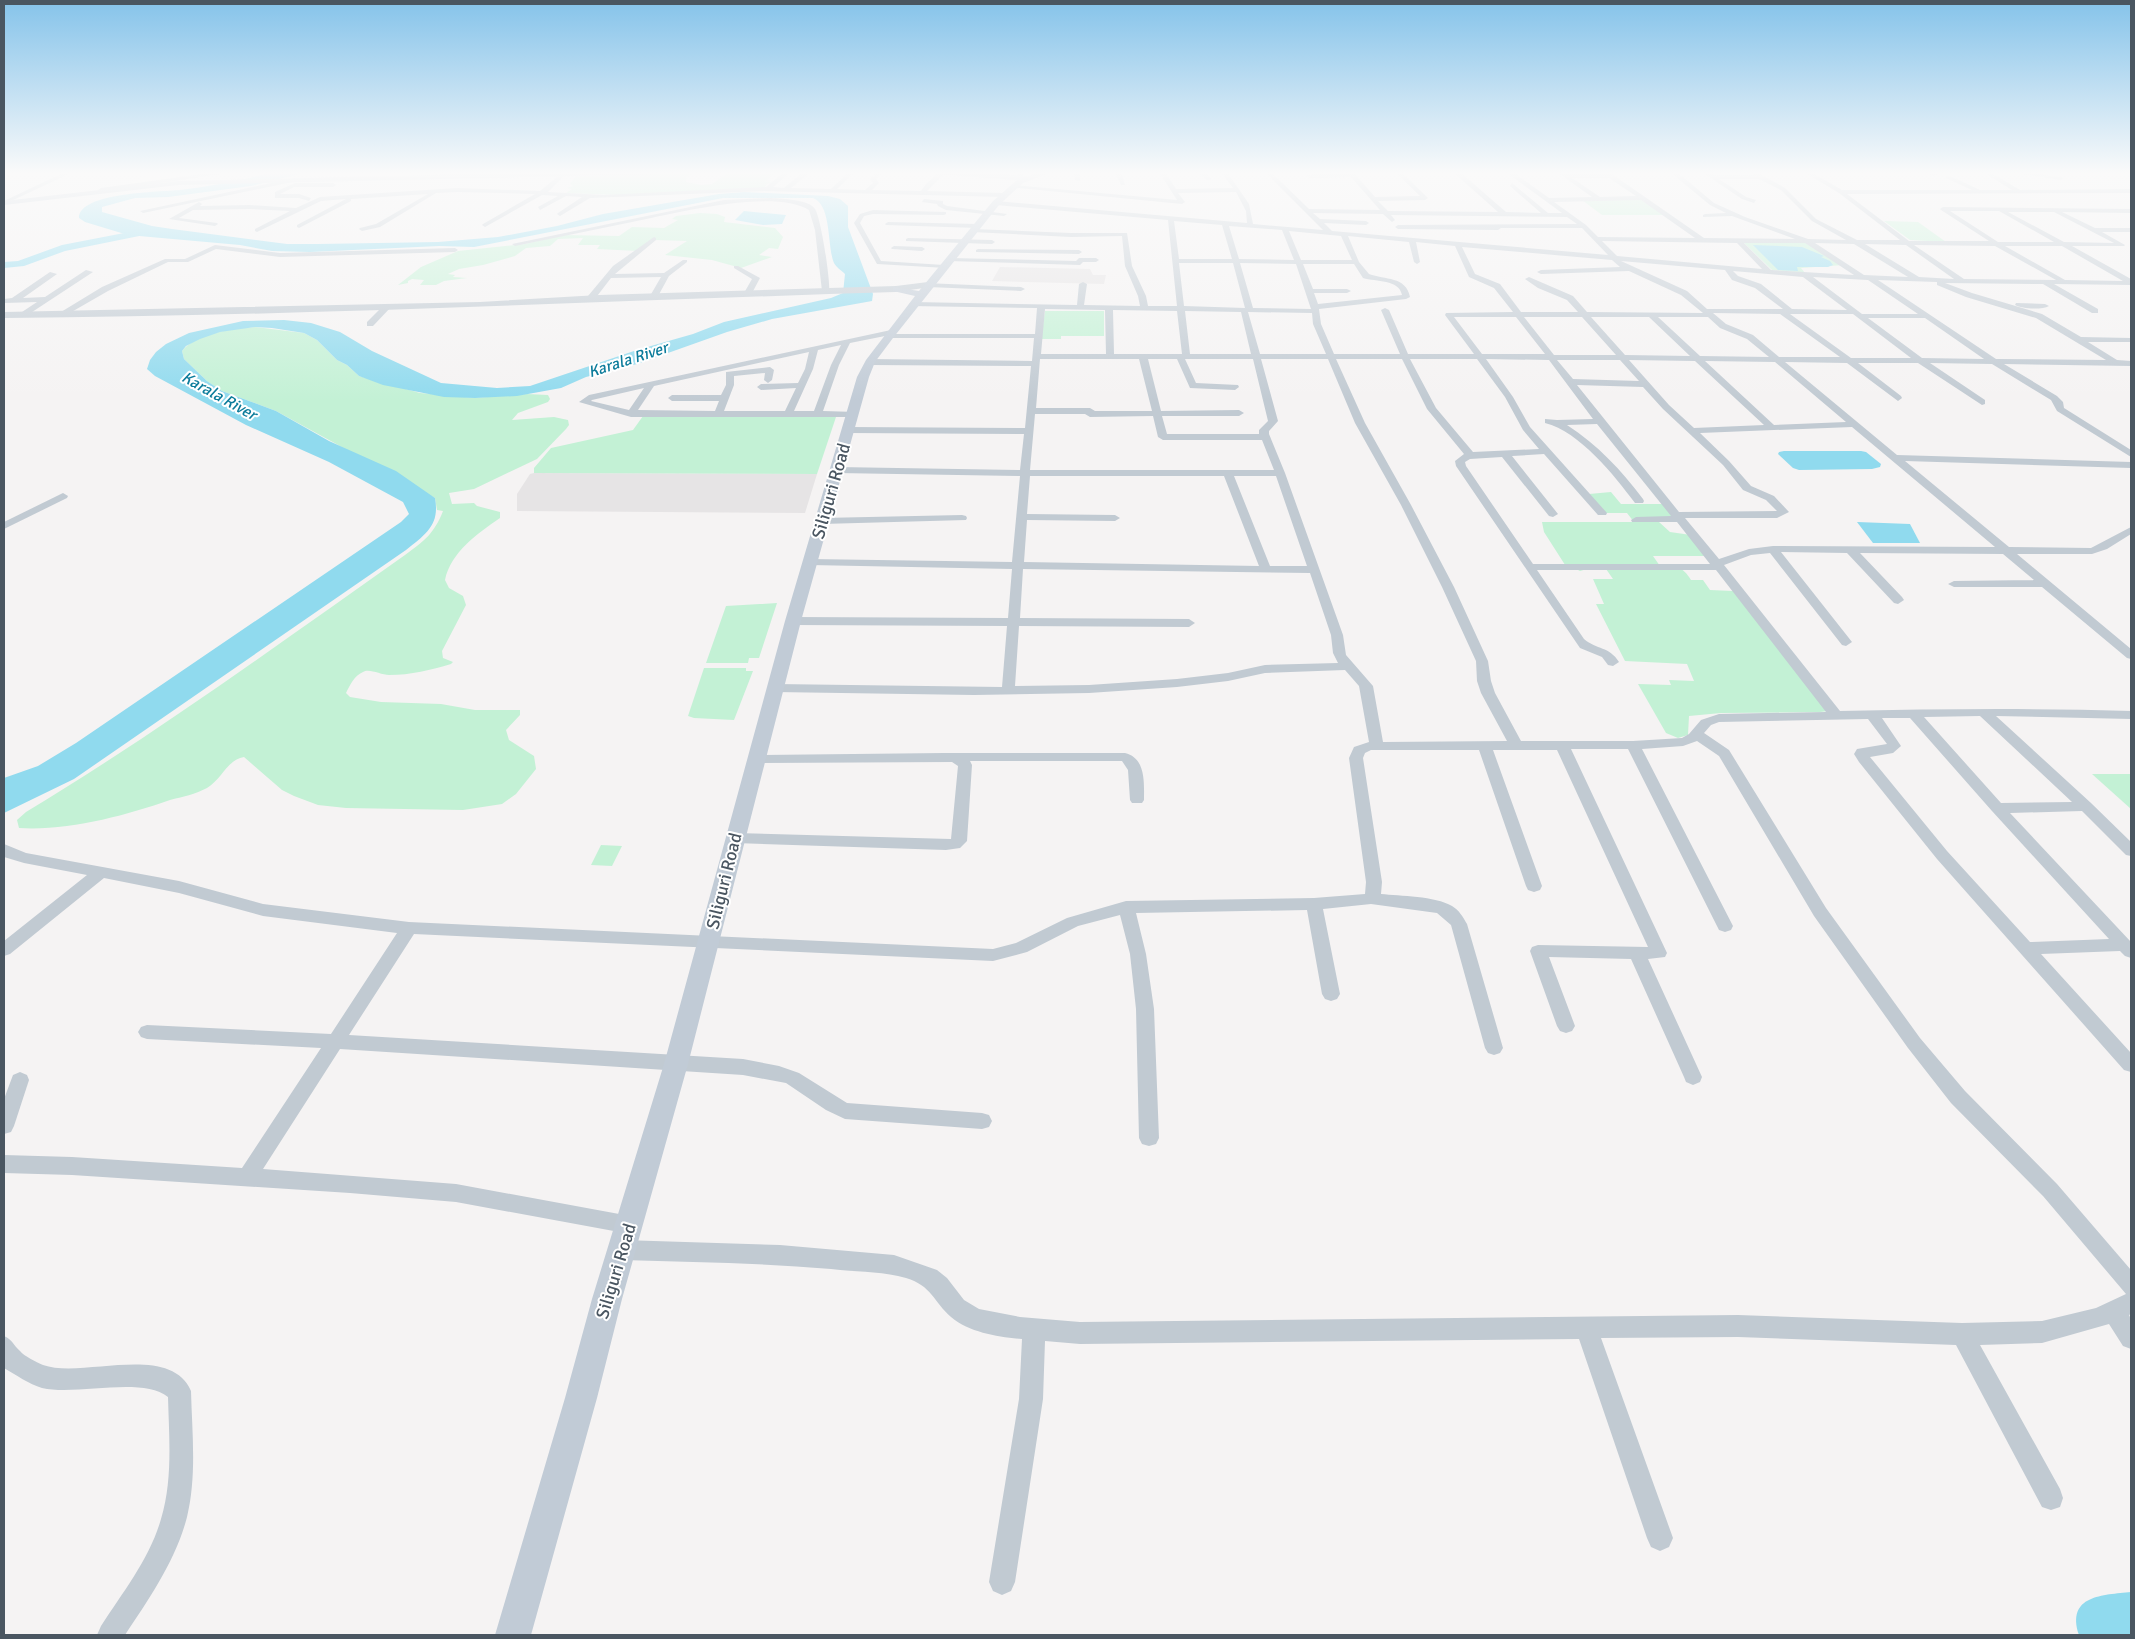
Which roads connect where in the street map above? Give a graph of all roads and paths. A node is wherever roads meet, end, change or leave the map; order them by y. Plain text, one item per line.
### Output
1 (215, 248) edge
2 (220, 248) edge
3 (642, 248) edge
4 (821, 248) edge
5 (871, 248) edge
6 (903, 248) edge
7 (910, 248) edge
8 (960, 248) edge
9 (1052, 248) edge
10 (1125, 248) edge
11 (1175, 248) edge
12 (1232, 248) edge
13 (1295, 248) edge
14 (1350, 248) edge
15 (1413, 248) edge
16 (1459, 248) edge
17 (1510, 248) edge
18 (1605, 248) edge
19 (1746, 248) edge
20 (1819, 248) edge
21 (1866, 248) edge
22 (1917, 248) edge
23 (2005, 248) edge
24 (2070, 248) edge
25 (1516, 249) joint
26 (455, 250) dead end
27 (931, 250) dead end
28 (1613, 258) junction
29 (685, 260) dead end
30 (1096, 260) dead end
31 (1176, 261) junction
32 (1236, 261) junction
33 (1299, 262) junction
34 (1356, 262) junction
35 (1417, 262) dead end
36 (736, 267) dead end
37 (1728, 269) junction
38 (1629, 270) junction
39 (89, 272) dead end
40 (1541, 272) dead end
41 (1770, 272) junction
42 (53, 274) dead end
43 (666, 275) junction
44 (1802, 275) junction
45 (609, 276) junction
46 (1867, 278) junction
47 (1918, 279) junction
48 (1529, 280) dead end
49 (1934, 280) junction
50 (1962, 280) junction
51 (2045, 282) junction
52 (2064, 282) junction
53 (2131, 283) edge
54 (1083, 284) dead end
55 (892, 289) joint
56 (1021, 289) dead end
57 (830, 291) junction
58 (1310, 291) junction
59 (1347, 291) dead end
60 (748, 293) junction
61 (921, 295) junction
62 (654, 296) junction
63 (64, 298) dead end
64 (591, 298) junction
65 (47, 299) junction
66 (16, 300) junction
67 (4, 301) edge
68 (388, 306) junction
69 (2005, 306) junction
70 (2045, 306) dead end
71 (1041, 308) junction
72 (1080, 308) junction
73 (1109, 308) junction
74 (1144, 309) junction
75 (1315, 309) junction
76 (1181, 310) junction
77 (1247, 310) junction
78 (1385, 310) dead end
79 (2095, 311) dead end
80 (65, 312) junction
81 (1782, 312) junction
82 (1792, 312) junction
83 (1517, 313) junction
84 (1582, 313) junction
85 (1708, 313) junction
86 (5, 314) edge
87 (23, 314) junction
88 (1650, 314) junction
89 (1858, 314) junction
90 (1926, 316) junction
91 (370, 324) dead end
92 (890, 334) junction
93 (1037, 336) junction
94 (2079, 339) junction
95 (2131, 340) edge
96 (847, 341) junction
97 (814, 348) junction
98 (1110, 356) junction
99 (1143, 356) junction
100 (1183, 356) junction
101 (1257, 356) junction
102 (1332, 357) junction
103 (1405, 357) junction
104 (1480, 358) junction
105 (1551, 358) junction
106 (1624, 358) junction
107 (1696, 359) junction
108 (1035, 360) junction
109 (1776, 360) junction
110 (1850, 360) junction
111 (1919, 360) junction
112 (1993, 361) junction
113 (870, 362) junction
114 (2115, 363) junction
115 (2131, 363) edge
116 (2131, 371) edge
117 (672, 379) junction
118 (1570, 382) junction
119 (650, 384) junction
120 (1647, 384) junction
121 (802, 385) junction
122 (1235, 387) dead end
123 (672, 398) junction
124 (726, 398) junction
125 (1898, 398) dead end
126 (1982, 402) dead end
127 (1030, 411) junction
128 (662, 413) junction
129 (1240, 413) dead end
130 (631, 414) junction
131 (718, 414) junction
132 (788, 414) junction
133 (816, 414) junction
134 (1157, 414) junction
135 (1600, 421) junction
136 (851, 422) junction
137 (1855, 424) junction
138 (1772, 428) junction
139 (1029, 431) junction
140 (1692, 431) junction
141 (1266, 437) junction
142 (1548, 451) junction
143 (1504, 453) junction
144 (2131, 454) edge
145 (1471, 456) junction
146 (1897, 458) junction
147 (2131, 465) edge
148 (837, 470) junction
149 (1025, 473) junction
150 (1228, 473) junction
151 (1280, 473) junction
152 (63, 496) dead end
153 (1639, 501) dead end
154 (1602, 513) dead end
155 (1553, 514) dead end
156 (1021, 517) junction
157 (1678, 517) junction
158 (962, 518) dead end
159 (1115, 518) dead end
160 (1636, 520) dead end
161 (822, 521) junction
162 (4, 526) edge
163 (2131, 530) edge
164 (1773, 549) junction
165 (1851, 550) junction
166 (2008, 552) junction
167 (810, 562) junction
168 (1716, 565) junction
169 (1017, 566) junction
170 (1529, 567) junction
171 (1266, 569) junction
172 (1314, 570) junction
173 (2046, 583) junction
174 (1954, 584) dead end
175 (1898, 600) dead end
176 (793, 621) junction
177 (1014, 623) junction
178 (1190, 623) dead end
179 (1846, 642) dead end
180 (2131, 655) edge
181 (1613, 662) dead end
182 (1349, 666) junction
183 (775, 688) junction
184 (1008, 690) junction
185 (1983, 712) junction
186 (1871, 713) junction
187 (1913, 713) junction
188 (1835, 714) junction
189 (2131, 715) edge
190 (1697, 735) junction
191 (1516, 745) junction
192 (1562, 745) junction
193 (1633, 745) junction
194 (1377, 746) junction
195 (1485, 746) junction
196 (954, 757) junction
197 (755, 759) junction
198 (1137, 800) dead end
199 (2086, 806) junction
200 (1997, 808) junction
201 (736, 838) junction
202 (4, 849) edge
203 (2131, 851) edge
204 (100, 873) junction
205 (1534, 886) dead end
206 (1371, 898) junction
207 (1314, 904) junction
208 (1126, 907) junction
209 (1725, 926) dead end
210 (409, 928) junction
211 (708, 943) junction
212 (2026, 948) junction
213 (2128, 948) edge
214 (4, 950) edge
215 (1637, 952) junction
216 (1332, 994) dead end
217 (1566, 1026) dead end
218 (147, 1032) dead end
219 (335, 1041) junction
220 (1494, 1048) dead end
221 (676, 1064) junction
222 (2131, 1065) edge
223 (1693, 1077) dead end
224 (20, 1080) dead end
225 (982, 1121) dead end
226 (4, 1126) edge
227 (1149, 1138) dead end
228 (4, 1164) edge
229 (247, 1177) junction
230 (630, 1225) junction
231 (622, 1250) junction
232 (2131, 1286) edge
233 (2122, 1307) edge
234 (1034, 1329) junction
235 (1586, 1329) junction
236 (1962, 1334) junction
237 (2131, 1338) edge
238 (4, 1347) edge
239 (2051, 1498) dead end
240 (1660, 1538) dead end
241 (1002, 1582) dead end
242 (110, 1635) edge
243 (513, 1635) edge

1 - 80 street
2 - 26 street
3 - 45 street
4 - 57 street
5 - 7 street
6 - 27 street
8 - 61 main road, Siliguri Road
9 - 30 street
10 - 74 street
11 - 31 street
12 - 32 street
13 - 33 street
14 - 34 street
15 - 35 street
16 - 83 street
17 - 25 street
18 - 28 street
19 - 41 street
20 - 46 street
21 - 47 street
22 - 50 street
23 - 52 street
24 - 53 street
25 - 28 street
28 - 37 street
28 - 38 street
29 - 43 street
31 - 32 street
31 - 76 street
32 - 33 street
32 - 77 street
33 - 34 street
33 - 58 street
34 - 75 street
36 - 60 street
37 - 41 street
37 - 82 street
38 - 40 street
38 - 85 street
39 - 65 street
41 - 44 street
42 - 66 street
43 - 45 street
43 - 62 street
44 - 46 street
44 - 89 street
45 - 64 street
46 - 47 street
46 - 90 street
47 - 49 street
48 - 84 street
49 - 50 street
49 - 69 street
50 - 51 street
51 - 52 street
51 - 79 street
52 - 53 street
54 - 72 street
55 - 57 street
55 - 61 main road
56 - 61 street
57 - 60 street
58 - 59 street
58 - 75 street
60 - 62 street
61 - 71 street
61 - 92 main road, Siliguri Road
62 - 64 street
63 - 65 street
64 - 68 street
65 - 66 street
65 - 87 street
66 - 67 street
66 - 86 street
68 - 80 street
68 - 91 street
69 - 70 street
69 - 94 street
71 - 72 street
71 - 93 street
72 - 73 street
73 - 74 street
73 - 98 street
74 - 76 street
75 - 77 street
75 - 102 street
76 - 77 street
76 - 100 street
77 - 101 street
78 - 103 street
80 - 87 street
81 - 82 street
81 - 85 street
81 - 110 street
82 - 89 street
83 - 84 street
83 - 104 street
83 - 105 street
84 - 88 street
84 - 106 street
85 - 88 street
85 - 109 street
86 - 87 street
88 - 107 street
89 - 90 street
89 - 111 street
90 - 112 street
92 - 93 street
92 - 96 street
92 - 113 main road, Siliguri Road
93 - 108 street
94 - 95 street
94 - 114 street
96 - 97 street
96 - 133 street
97 - 117 street
97 - 121 street
98 - 99 street
98 - 108 street
99 - 100 street
99 - 134 street
100 - 101 street
100 - 122 street
101 - 102 street
101 - 141 street
102 - 103 street
102 - 191 street
103 - 104 street
103 - 145 street
104 - 105 street
104 - 142 street
105 - 106 street
105 - 118 street
106 - 107 street
106 - 120 street
107 - 109 street
107 - 138 street
108 - 113 street
108 - 127 street
109 - 110 street
109 - 137 street
110 - 111 street
110 - 125 street
111 - 112 street
111 - 126 street
112 - 114 street
112 - 144 street
113 - 136 main road, Siliguri Road
114 - 115 street
114 - 116 street
117 - 119 street
117 - 123 street
118 - 120 street
118 - 135 street
119 - 130 street
119 - 130 street
120 - 140 street
121 - 124 street
121 - 132 street
123 - 124 street
123 - 128 street
124 - 131 street
127 - 134 street
127 - 139 street
128 - 130 street
128 - 131 street
129 - 134 street
131 - 132 street
132 - 133 street
133 - 136 street
134 - 141 street
135 - 153 street
135 - 157 street
136 - 139 street
136 - 148 main road, Siliguri Road
137 - 138 street
137 - 146 street
138 - 140 street
139 - 149 street
140 - 157 street
141 - 151 street
142 - 143 street
142 - 154 street
143 - 145 street
143 - 155 street
145 - 170 street
146 - 147 street
146 - 166 street
148 - 149 street
148 - 161 main road, Siliguri Road
149 - 150 street
149 - 156 street
150 - 151 street
150 - 171 street
151 - 172 street
152 - 162 street
156 - 159 street
156 - 169 street
157 - 160 street
157 - 168 street
158 - 161 street
161 - 167 main road, Siliguri Road
163 - 166 street
164 - 165 street
164 - 168 street
164 - 179 street
165 - 166 street
165 - 175 street
166 - 173 street
167 - 169 street
167 - 176 main road, Siliguri Road
168 - 170 street
168 - 188 street
169 - 171 street
169 - 177 street
170 - 181 street
171 - 172 street
172 - 182 street
173 - 174 street
173 - 180 street
176 - 177 street
176 - 183 main road, Siliguri Road
177 - 178 street
177 - 184 street
182 - 184 street
182 - 194 street
183 - 184 street
183 - 197 main road, Siliguri Road
185 - 187 street
185 - 189 street
185 - 199 street
186 - 187 street
186 - 188 street
186 - 212 street
187 - 200 street
188 - 190 street
190 - 193 street
190 - 232 street
191 - 192 street
191 - 195 street
192 - 193 street
192 - 215 street
193 - 209 street
194 - 195 street
194 - 206 street
195 - 205 street
196 - 197 street
196 - 198 street
196 - 201 street
197 - 201 main road, Siliguri Road
199 - 200 street
199 - 203 street
200 - 213 street
201 - 211 main road, Siliguri Road
202 - 204 street
204 - 210 street
204 - 214 street
206 - 207 street
206 - 220 street
207 - 208 street
207 - 216 street
208 - 211 street
208 - 227 street
210 - 211 street
210 - 219 street
211 - 221 main road, Siliguri Road
212 - 213 street
212 - 222 street
215 - 217 street
215 - 223 street
218 - 219 street
219 - 221 street
219 - 229 street
221 - 225 street
221 - 230 main road, Siliguri Road
224 - 226 street
228 - 229 street
229 - 230 street
230 - 231 main road, Siliguri Road
231 - 234 street
231 - 243 main road, Siliguri Road
233 - 236 street
233 - 237 street
234 - 235 street
234 - 241 street
235 - 236 street
235 - 240 street
236 - 239 street
238 - 242 street

